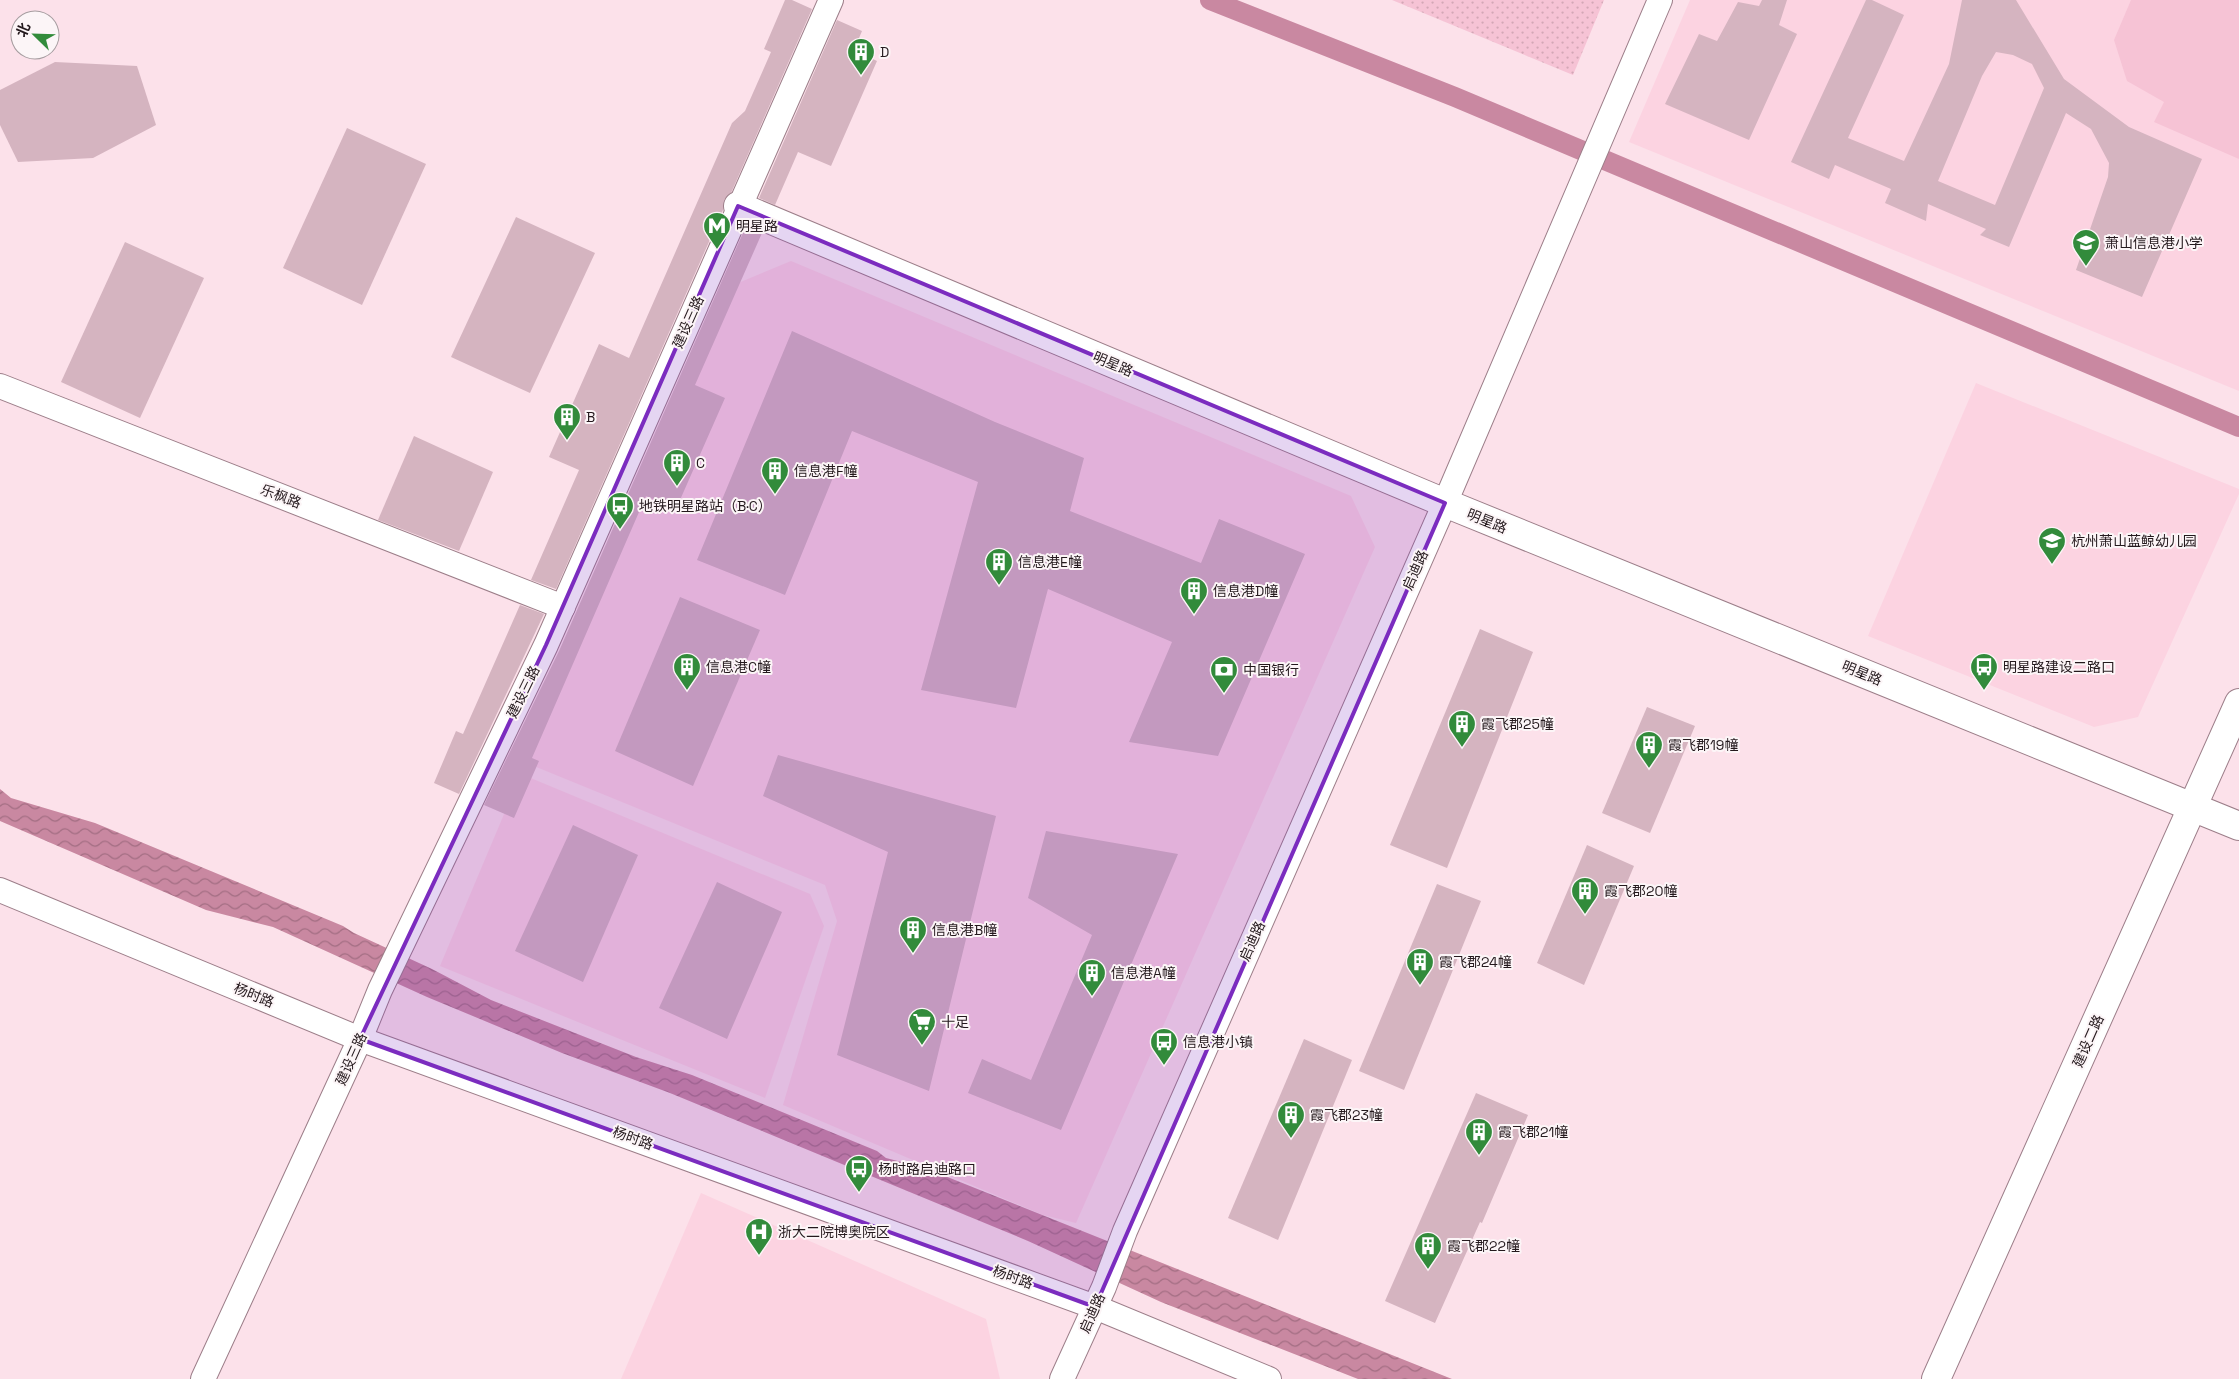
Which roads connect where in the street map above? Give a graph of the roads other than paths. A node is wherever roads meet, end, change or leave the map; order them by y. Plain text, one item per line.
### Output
1 (831, 0) edge
2 (1660, 0) edge
3 (738, 206) junction
4 (0, 386) edge
5 (1445, 503) junction
6 (563, 607) junction
7 (2239, 703) edge
8 (2193, 808) junction
9 (2239, 826) edge
10 (0, 890) edge
11 (360, 1039) junction
12 (1100, 1297) junction
13 (203, 1379) edge
14 (1062, 1379) edge
15 (1269, 1379) edge
16 (1936, 1379) edge

1 - 3 street, 建设三路
2 - 5 street, 启迪路
3 - 5 main road, 明星路
3 - 6 street, 建设三路
4 - 6 street, 乐枫路
5 - 8 main road, 明星路
5 - 12 street, 启迪路
6 - 11 street, 建设三路
7 - 8 main road, 建设二路
8 - 9 main road, 明星路
8 - 16 main road, 建设二路
10 - 11 street, 杨时路
11 - 12 street, 杨时路
11 - 13 street, 建设三路
12 - 14 street, 启迪路
12 - 15 street, 杨时路

